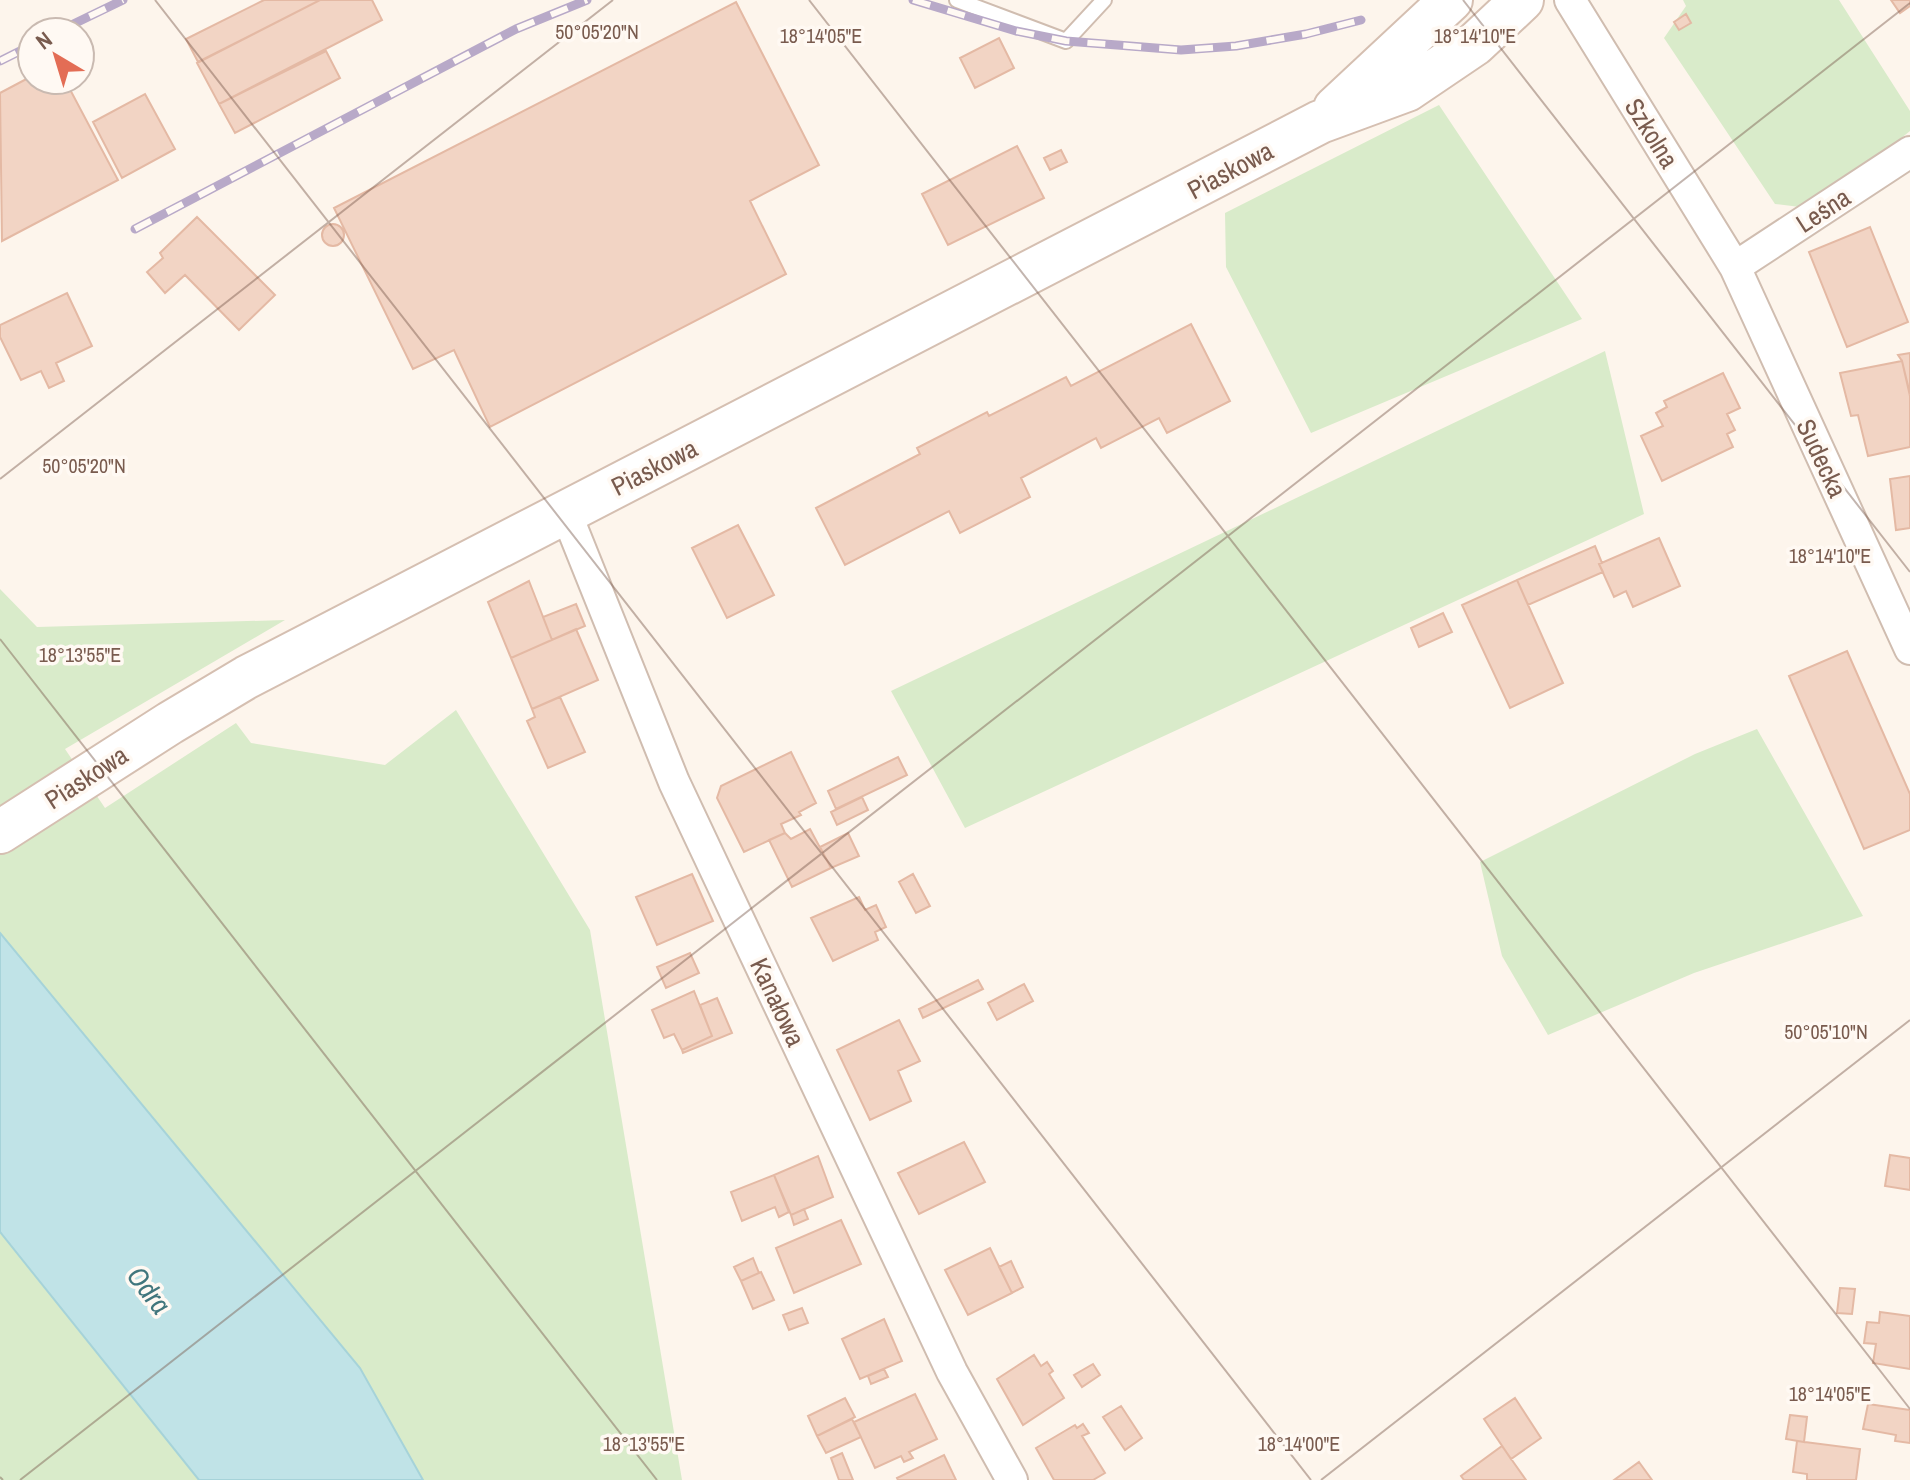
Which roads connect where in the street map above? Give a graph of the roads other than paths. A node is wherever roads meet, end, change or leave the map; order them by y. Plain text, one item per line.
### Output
1 (957, 0) edge
2 (1104, 0) edge
3 (1451, 0) edge
4 (1522, 0) edge
5 (1570, 0) edge
6 (1320, 122) junction
7 (1910, 152) edge
8 (1735, 267) junction
9 (566, 513) junction
10 (1910, 649) edge
11 (0, 832) edge
12 (1012, 1480) edge

1 - 2 lane
3 - 6 main road, Piaskowa
4 - 6 main road, Piaskowa
5 - 8 street, Szkolna
6 - 9 main road, Piaskowa
7 - 8 street, Leśna
8 - 10 street, Sudecka
9 - 11 main road, Piaskowa
9 - 12 street, Kanałowa

